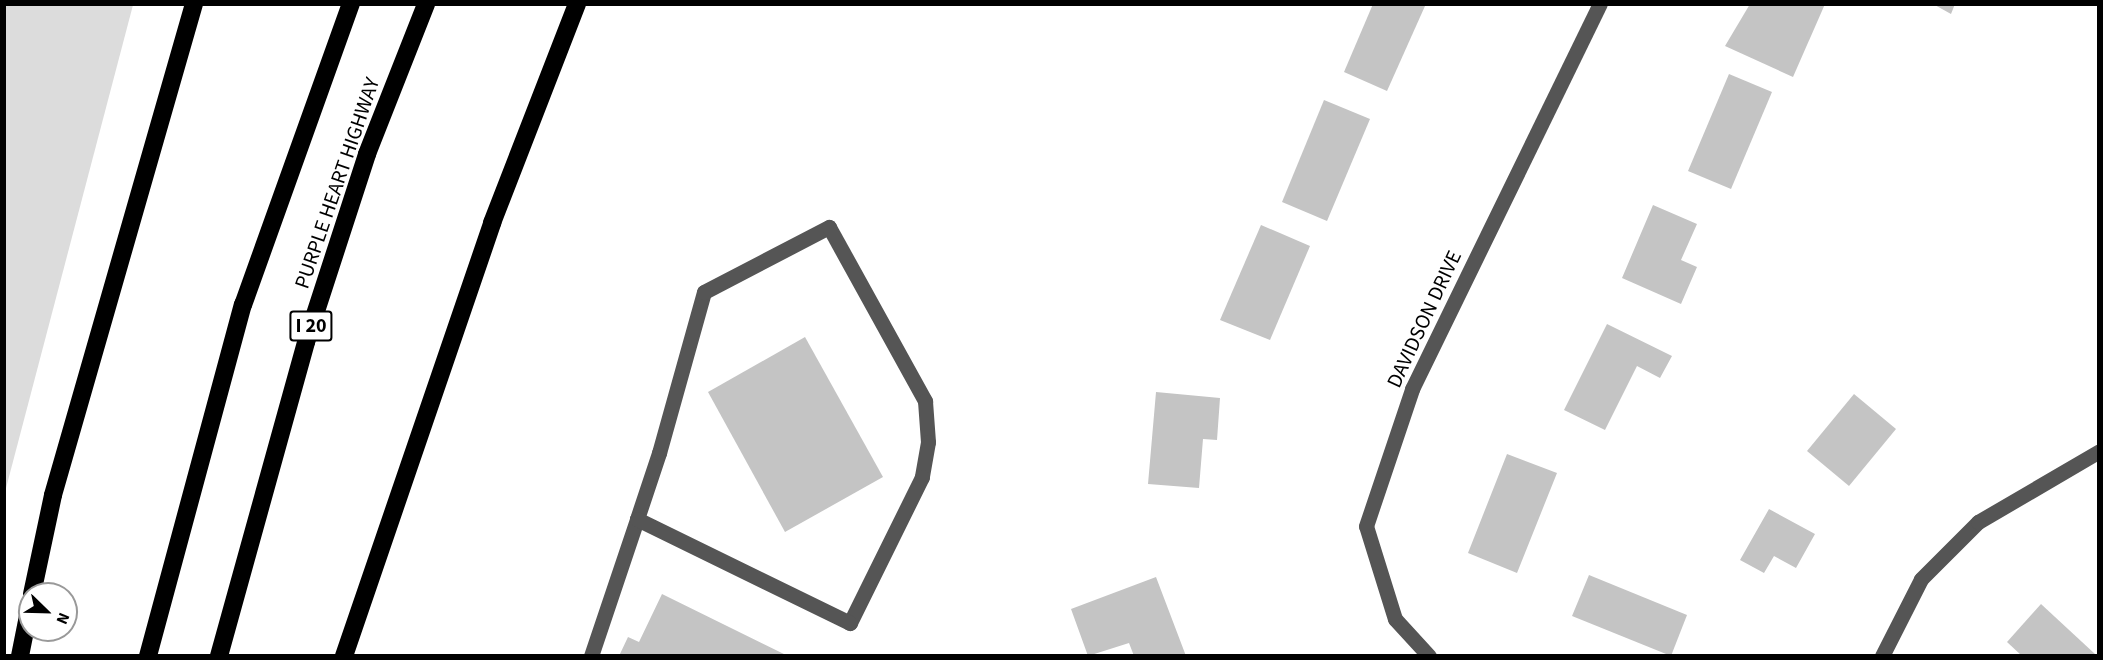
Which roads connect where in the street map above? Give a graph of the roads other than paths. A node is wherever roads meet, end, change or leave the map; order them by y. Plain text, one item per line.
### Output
1 (194, 4) edge
2 (351, 4) edge
3 (426, 4) edge
4 (577, 4) edge
5 (1600, 4) edge
6 (2098, 452) edge
7 (637, 519) junction
8 (35, 582) edge
9 (148, 656) edge
10 (219, 656) edge
11 (344, 656) edge
12 (591, 656) edge
13 (1429, 656) edge
14 (1882, 656) edge

1 - 8 highway
2 - 9 highway
3 - 10 highway, PURPLE HEART HIGHWAY / I 20
4 - 11 highway
5 - 13 street, DAVIDSON DRIVE
6 - 14 street
7 - 7 street
7 - 12 street

